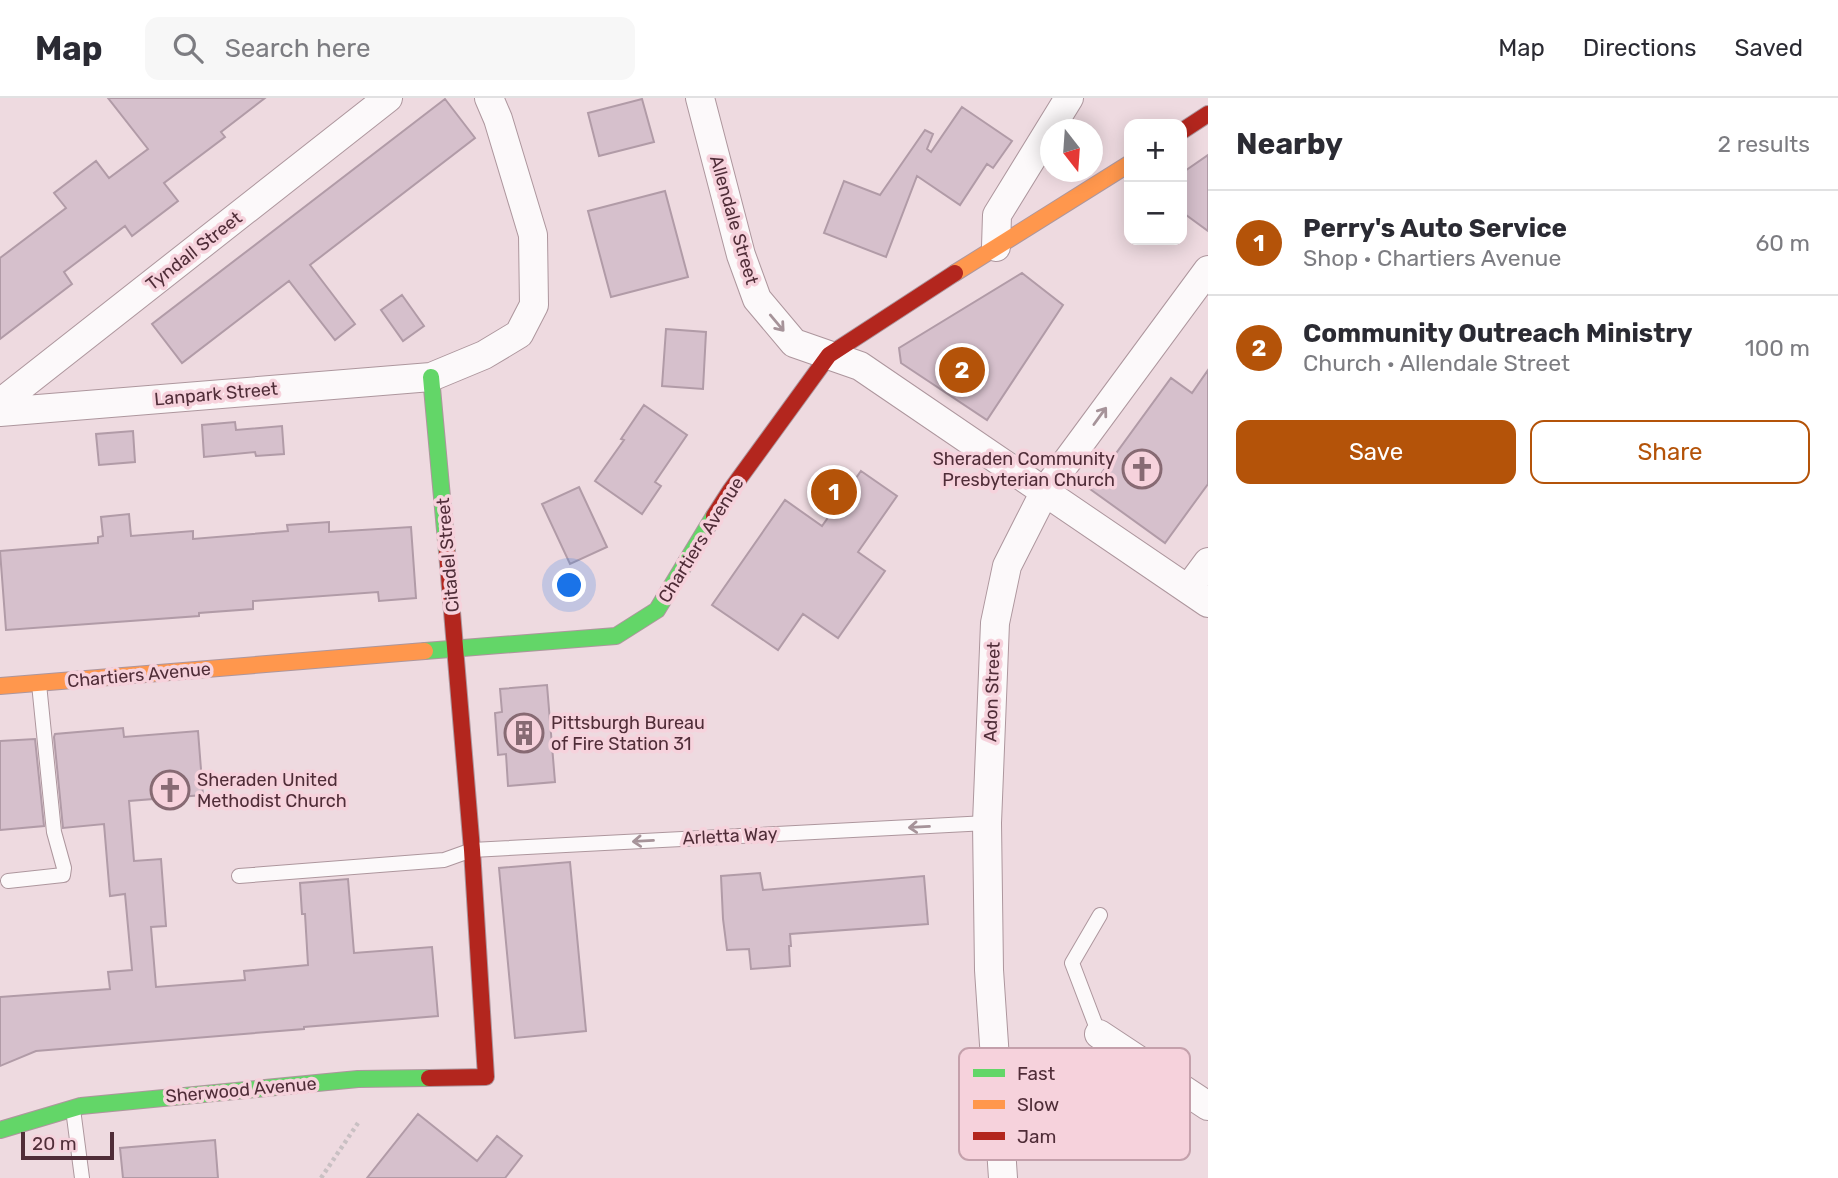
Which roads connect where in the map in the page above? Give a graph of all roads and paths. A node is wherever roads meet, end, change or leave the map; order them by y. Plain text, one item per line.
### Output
1 (388, 98) edge
2 (489, 98) edge
3 (700, 98) edge
4 (1069, 98) edge
5 (1208, 114) edge
6 (1187, 128) edge
7 (1124, 167) edge
8 (996, 247) junction
9 (1208, 270) edge
10 (830, 355) junction
11 (431, 377) junction
12 (0, 403) edge
13 (0, 412) edge
14 (1045, 491) junction
15 (1208, 562) edge
16 (1198, 596) edge
17 (456, 648) junction
18 (39, 683) junction
19 (0, 686) edge
20 (987, 823) junction
21 (472, 850) junction
22 (239, 876) dead end
23 (8, 881) dead end
24 (1100, 915) dead end
25 (1099, 1034) joint
26 (994, 1048) edge
27 (1120, 1048) edge
28 (486, 1077) joint
29 (1190, 1094) edge
30 (1208, 1106) edge
31 (73, 1107) junction
32 (358, 1123) dead end
33 (0, 1129) edge
34 (1002, 1160) edge
35 (82, 1178) edge
36 (321, 1178) edge
37 (1003, 1178) edge

1 - 12 street, Tyndall Street
2 - 11 street
3 -> 10 street, Allendale Street
4 - 8 street
5 - 6 street
7 - 8 street, Chartiers Avenue
8 - 10 street, Chartiers Avenue
14 -> 9 street, Adon Street
10 - 14 street, Allendale Street
10 - 17 street, Chartiers Avenue
11 - 13 street, Lanpark Street
11 - 17 street, Citadel Street
14 - 16 street, Allendale Street
14 - 20 street, Adon Street
15 - 16 street
17 - 18 street, Chartiers Avenue
17 - 21 street, Citadel Street
18 - 19 street, Chartiers Avenue
18 - 23 lane
20 -> 21 lane, Arletta Way
20 - 26 street, Adon Street
21 - 22 lane, Arletta Way
21 - 28 street, Citadel Street
24 - 25 lane
25 - 27 street
28 - 31 street, Sherwood Avenue
29 - 30 street
31 - 33 street, Sherwood Avenue
31 - 35 lane
32 - 36 path
34 - 37 street, Adon Street

